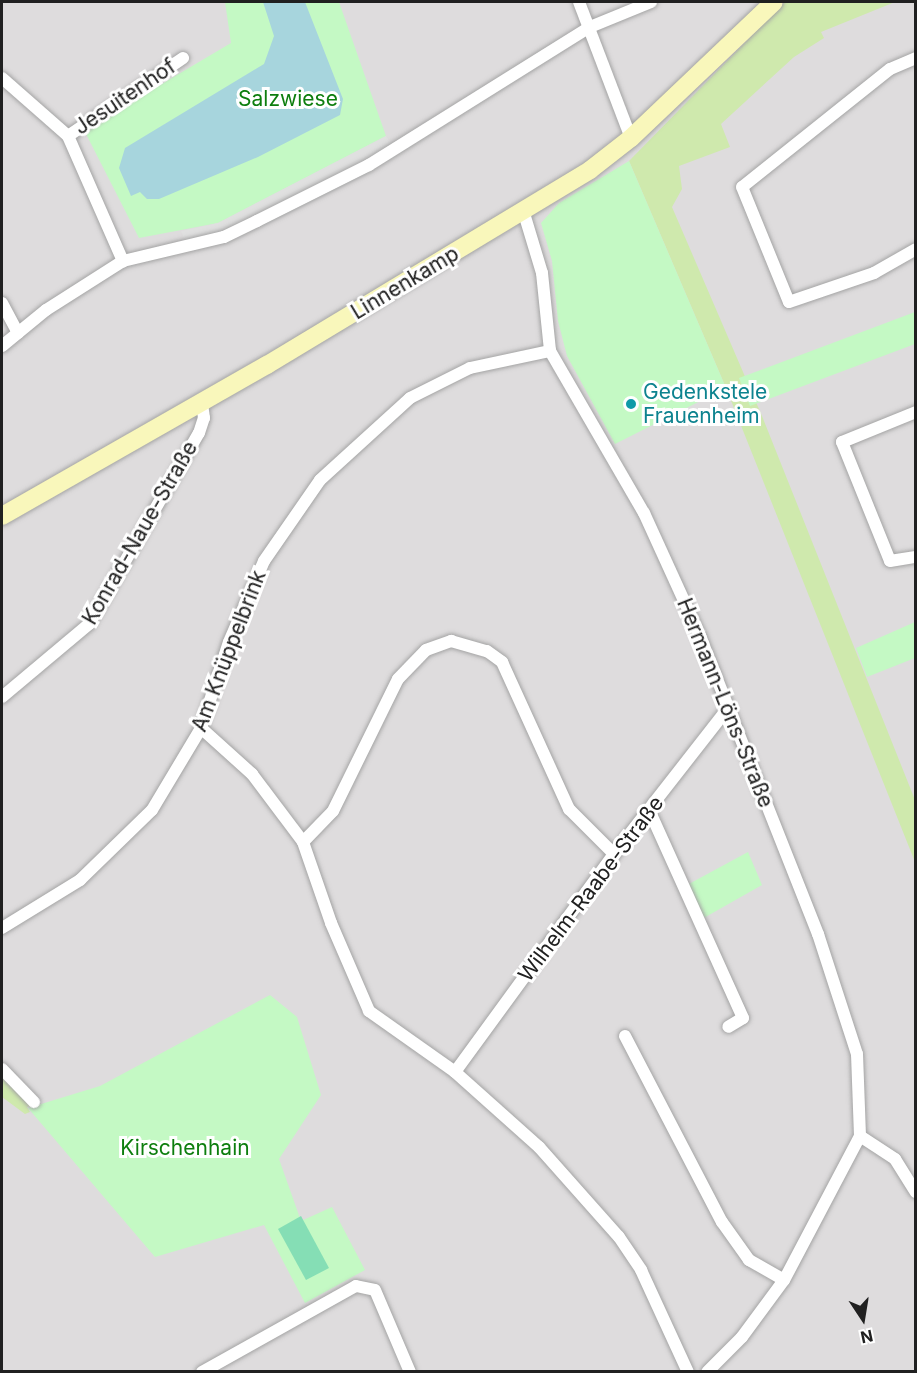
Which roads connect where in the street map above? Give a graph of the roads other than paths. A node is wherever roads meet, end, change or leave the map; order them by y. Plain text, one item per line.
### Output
1 (579, 2) edge
2 (651, 2) edge
3 (774, 2) edge
4 (590, 27) junction
5 (183, 58) dead end
6 (915, 58) edge
7 (2, 78) edge
8 (68, 135) junction
9 (631, 138) junction
10 (523, 210) junction
11 (915, 249) edge
12 (123, 261) junction
13 (2, 303) edge
14 (18, 333) junction
15 (2, 346) edge
16 (550, 351) junction
17 (202, 403) junction
18 (915, 412) edge
19 (2, 516) edge
20 (915, 557) edge
21 (4, 692) edge
22 (728, 708) junction
23 (201, 728) junction
24 (651, 812) junction
25 (303, 842) junction
26 (614, 854) junction
27 (2, 928) edge
28 (728, 1027) dead end
29 (625, 1036) dead end
30 (2, 1069) edge
31 (455, 1072) junction
32 (34, 1102) dead end
33 (860, 1136) junction
34 (915, 1192) edge
35 (784, 1280) junction
36 (202, 1371) edge
37 (410, 1371) edge
38 (688, 1371) edge
39 (707, 1371) edge

1 - 4 street
2 - 4 street
3 - 9 main road, Linnenkamp
4 - 9 street
4 - 12 street
5 - 8 street, Jesuitenhof
6 - 11 street
7 - 8 street, Jesuitenhof
8 - 12 street, Jesuitenhof
9 - 10 main road, Linnenkamp
10 - 16 street, Hermann-Löns-Straße
10 - 17 main road, Linnenkamp
12 - 14 street
13 - 14 street
14 - 15 street
16 - 22 street, Hermann-Löns-Straße
16 - 23 street, Am Knüppelbrink
17 - 19 main road, Linnenkamp
17 - 21 street, Konrad-Naue-Straße
18 - 20 street
22 - 24 street, Wilhelm-Raabe-Straße
22 - 33 street, Hermann-Löns-Straße
23 - 25 street
23 - 27 street, Am Knüppelbrink
24 - 26 street, Wilhelm-Raabe-Straße
24 - 28 street
25 - 26 street
25 - 31 street
26 - 31 street, Wilhelm-Raabe-Straße
29 - 35 street
30 - 32 street
31 - 38 street
33 - 34 street
33 - 35 street
35 - 39 street
36 - 37 street

